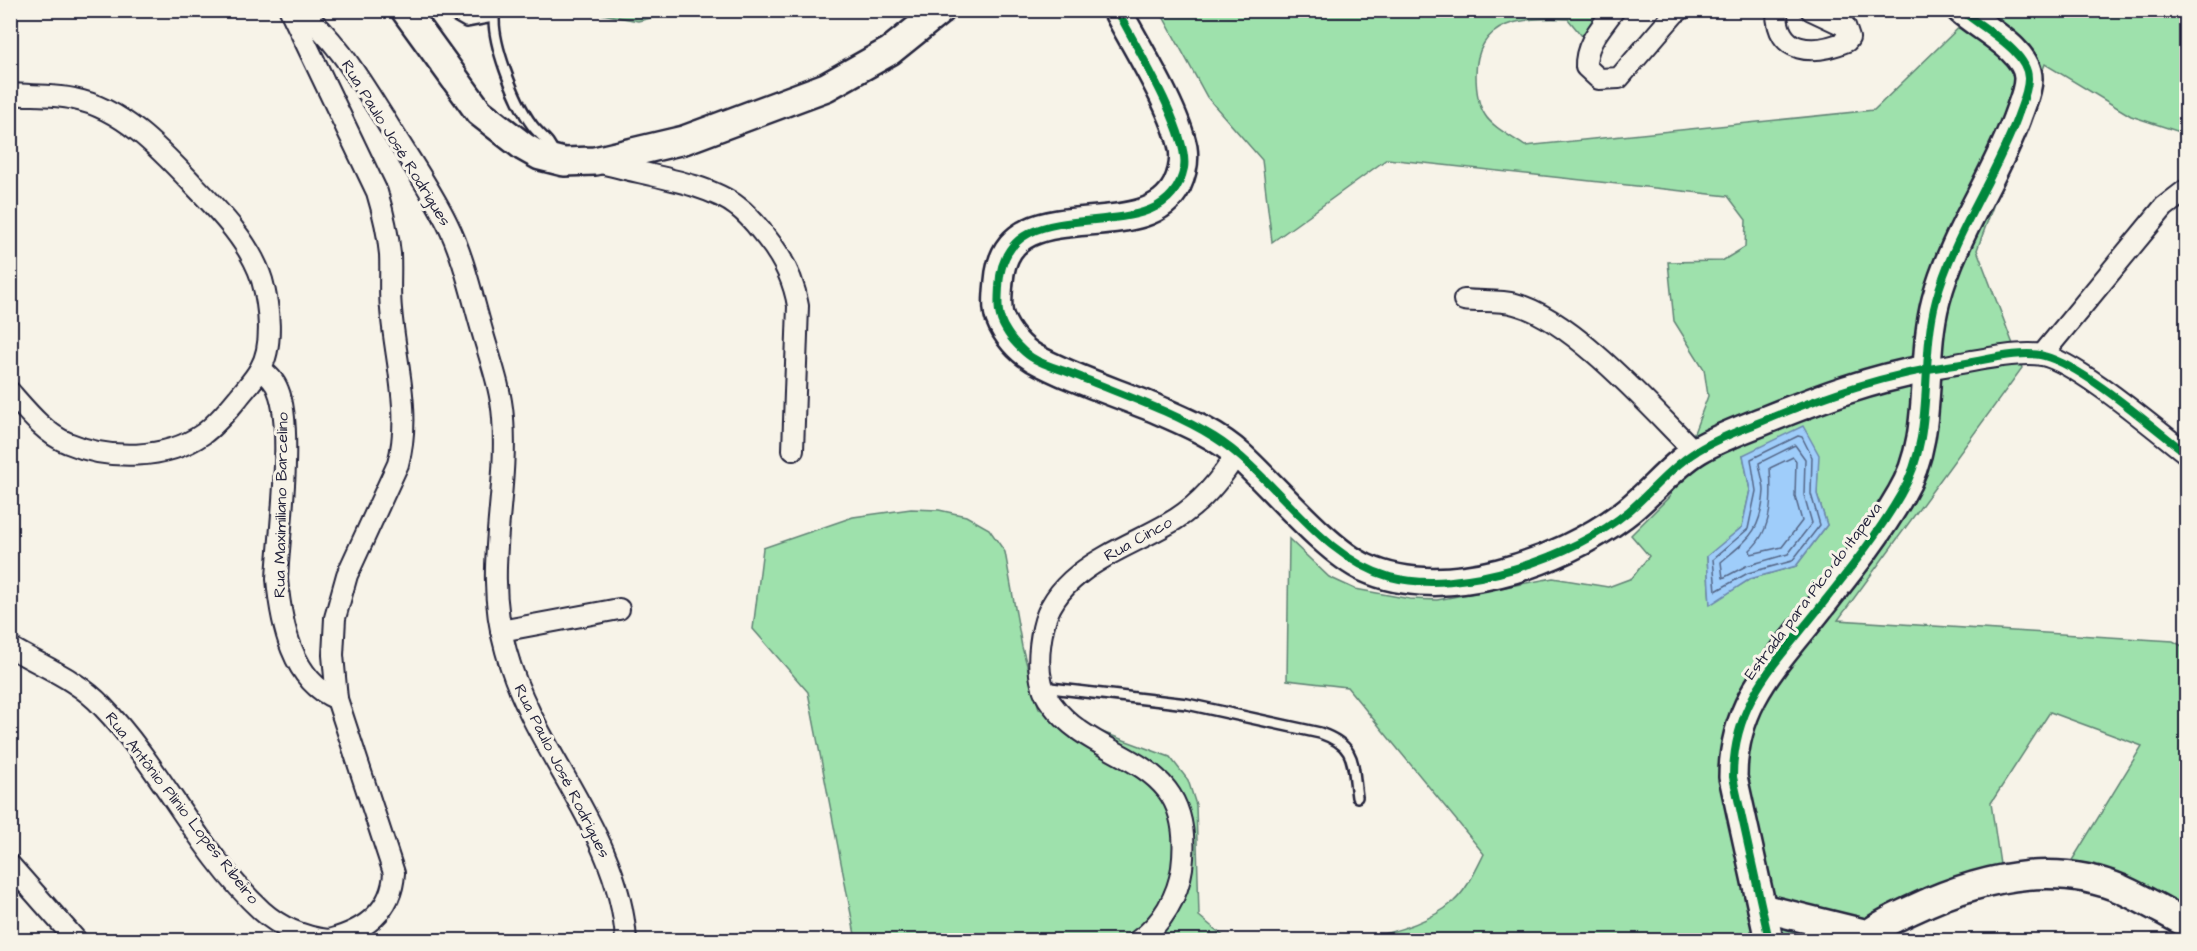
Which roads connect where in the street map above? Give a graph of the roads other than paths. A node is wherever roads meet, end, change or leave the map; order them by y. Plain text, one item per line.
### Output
1 (290, 10) edge
2 (300, 10) edge
3 (405, 10) edge
4 (445, 10) edge
5 (941, 10) edge
6 (1117, 10) edge
7 (1614, 10) edge
8 (1680, 10) edge
9 (1777, 10) edge
10 (1810, 10) edge
11 (1960, 10) edge
12 (494, 14) edge
13 (10, 94) edge
14 (557, 161) junction
15 (595, 161) junction
16 (2187, 190) edge
17 (1464, 300) dead end
18 (2042, 355) junction
19 (261, 369) junction
20 (1927, 369) junction
21 (10, 392) edge
22 (793, 450) dead end
23 (1695, 452) junction
24 (1237, 453) junction
25 (2187, 453) edge
26 (619, 609) dead end
27 (501, 631) junction
28 (10, 647) edge
29 (1042, 687) junction
30 (337, 699) junction
31 (1357, 797) dead end
32 (10, 865) edge
33 (1762, 908) junction
34 (2187, 923) edge
35 (1864, 937) edge
36 (76, 940) edge
37 (329, 940) edge
38 (626, 940) edge
39 (1139, 940) edge
40 (1769, 940) edge

1 - 30 street, Rua Antônio Plinio Lopes Ribeiro
2 - 27 street, Rua Paulo José Rodrigues
3 - 14 street
4 - 12 lane
5 - 15 street
6 - 24 street
7 - 8 street
9 - 10 street
11 - 20 street, Estrada para Pico do Itapeva
12 - 14 lane
13 - 19 street
14 - 15 street
15 - 22 street
16 - 18 street
17 - 23 street
18 - 20 street
18 - 25 street
19 - 21 street
19 - 30 street, Rua Maximiliano Barcelino
20 - 23 street
20 - 33 street, Estrada para Pico do Itapeva
23 - 24 street
24 - 29 street, Rua Cinco
26 - 27 street
27 - 38 street, Rua Paulo José Rodrigues
28 - 37 street, Rua Antônio Plinio Lopes Ribeiro
29 - 31 lane
29 - 39 street
30 - 37 street, Rua Antônio Plinio Lopes Ribeiro
32 - 36 street
33 - 35 street
33 - 40 street, Estrada para Pico do Itapeva
34 - 35 street

